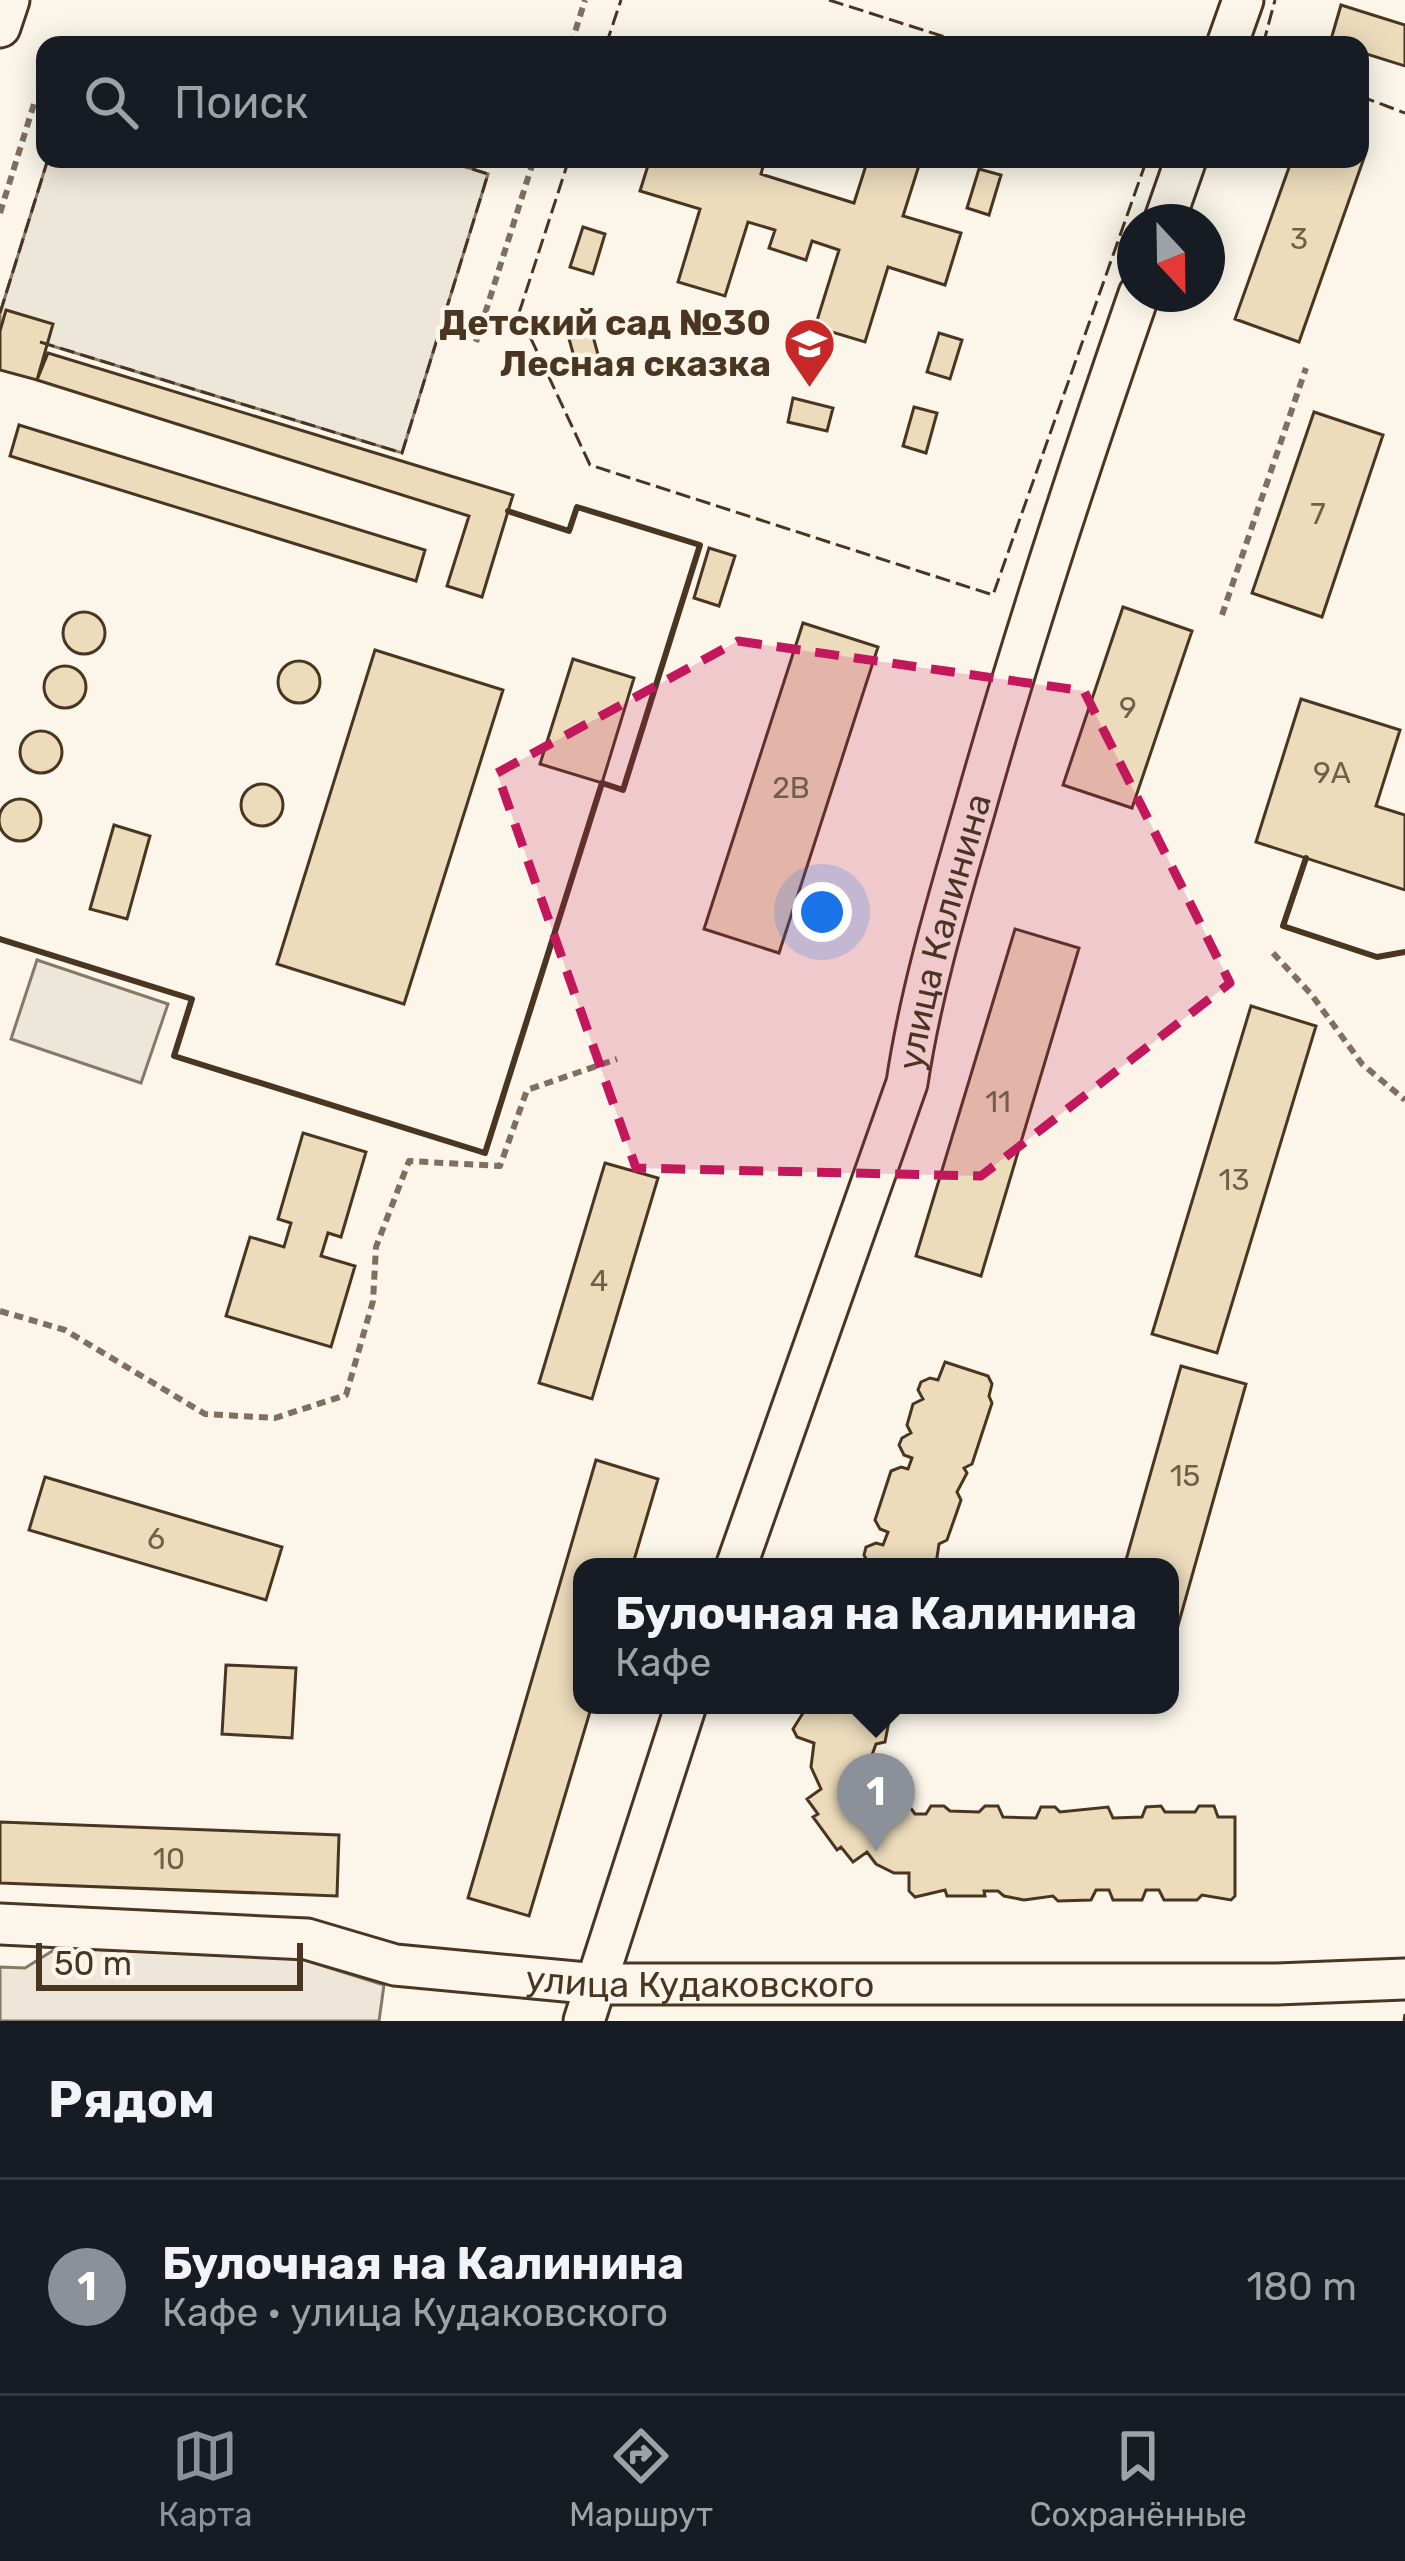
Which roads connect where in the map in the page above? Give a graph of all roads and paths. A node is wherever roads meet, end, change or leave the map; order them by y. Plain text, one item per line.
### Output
1 (8, 0) edge
2 (585, 0) edge
3 (1244, 0) edge
4 (0, 27) edge
5 (574, 36) edge
6 (1230, 36) edge
7 (34, 104) dead end
8 (531, 168) edge
9 (1183, 168) edge
10 (1170, 204) edge
11 (0, 213) edge
12 (1133, 312) edge
13 (476, 342) dead end
14 (1306, 368) dead end
15 (1222, 615) dead end
16 (1273, 953) dead end
17 (617, 1059) dead end
18 (1405, 1100) edge
19 (0, 1311) edge
20 (739, 1558) edge
21 (683, 1714) edge
22 (0, 1924) edge
23 (1405, 1978) edge
24 (591, 2002) edge

1 - 4 street
2 - 5 path
3 - 6 street
7 - 11 path
8 - 13 path
9 - 10 street
12 - 20 street, улица Калинина
14 - 15 path
16 - 18 path
17 - 19 path
21 - 24 street
22 - 24 street, улица Кудаковского
23 - 24 street, улица Кудаковского

